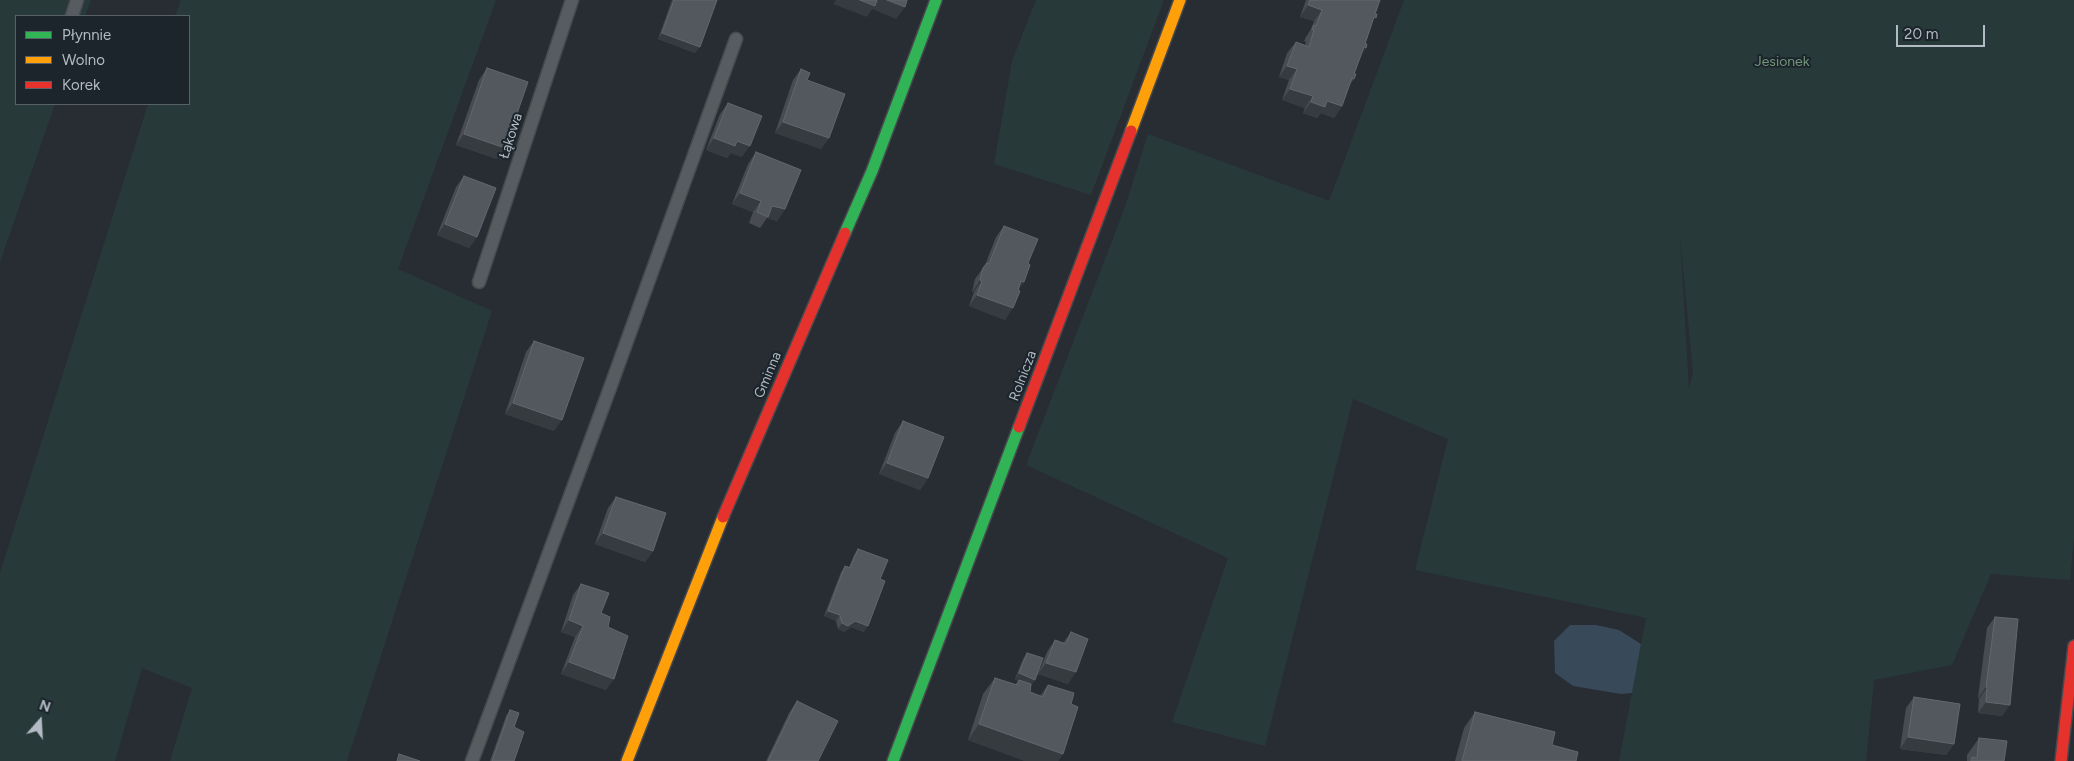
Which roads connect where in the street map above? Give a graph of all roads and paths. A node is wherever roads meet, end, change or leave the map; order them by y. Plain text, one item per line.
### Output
1 (77, 0) edge
2 (572, 0) edge
3 (936, 0) edge
4 (1180, 0) edge
5 (72, 15) edge
6 (736, 39) dead end
7 (479, 282) dead end
8 (2074, 646) edge
9 (472, 761) edge
10 (627, 761) edge
11 (893, 761) edge
12 (2061, 761) edge

1 - 5 lane
2 - 7 lane, Łąkowa
3 - 10 street, Gminna
4 - 11 street, Rolnicza
6 - 9 lane
8 - 12 street

